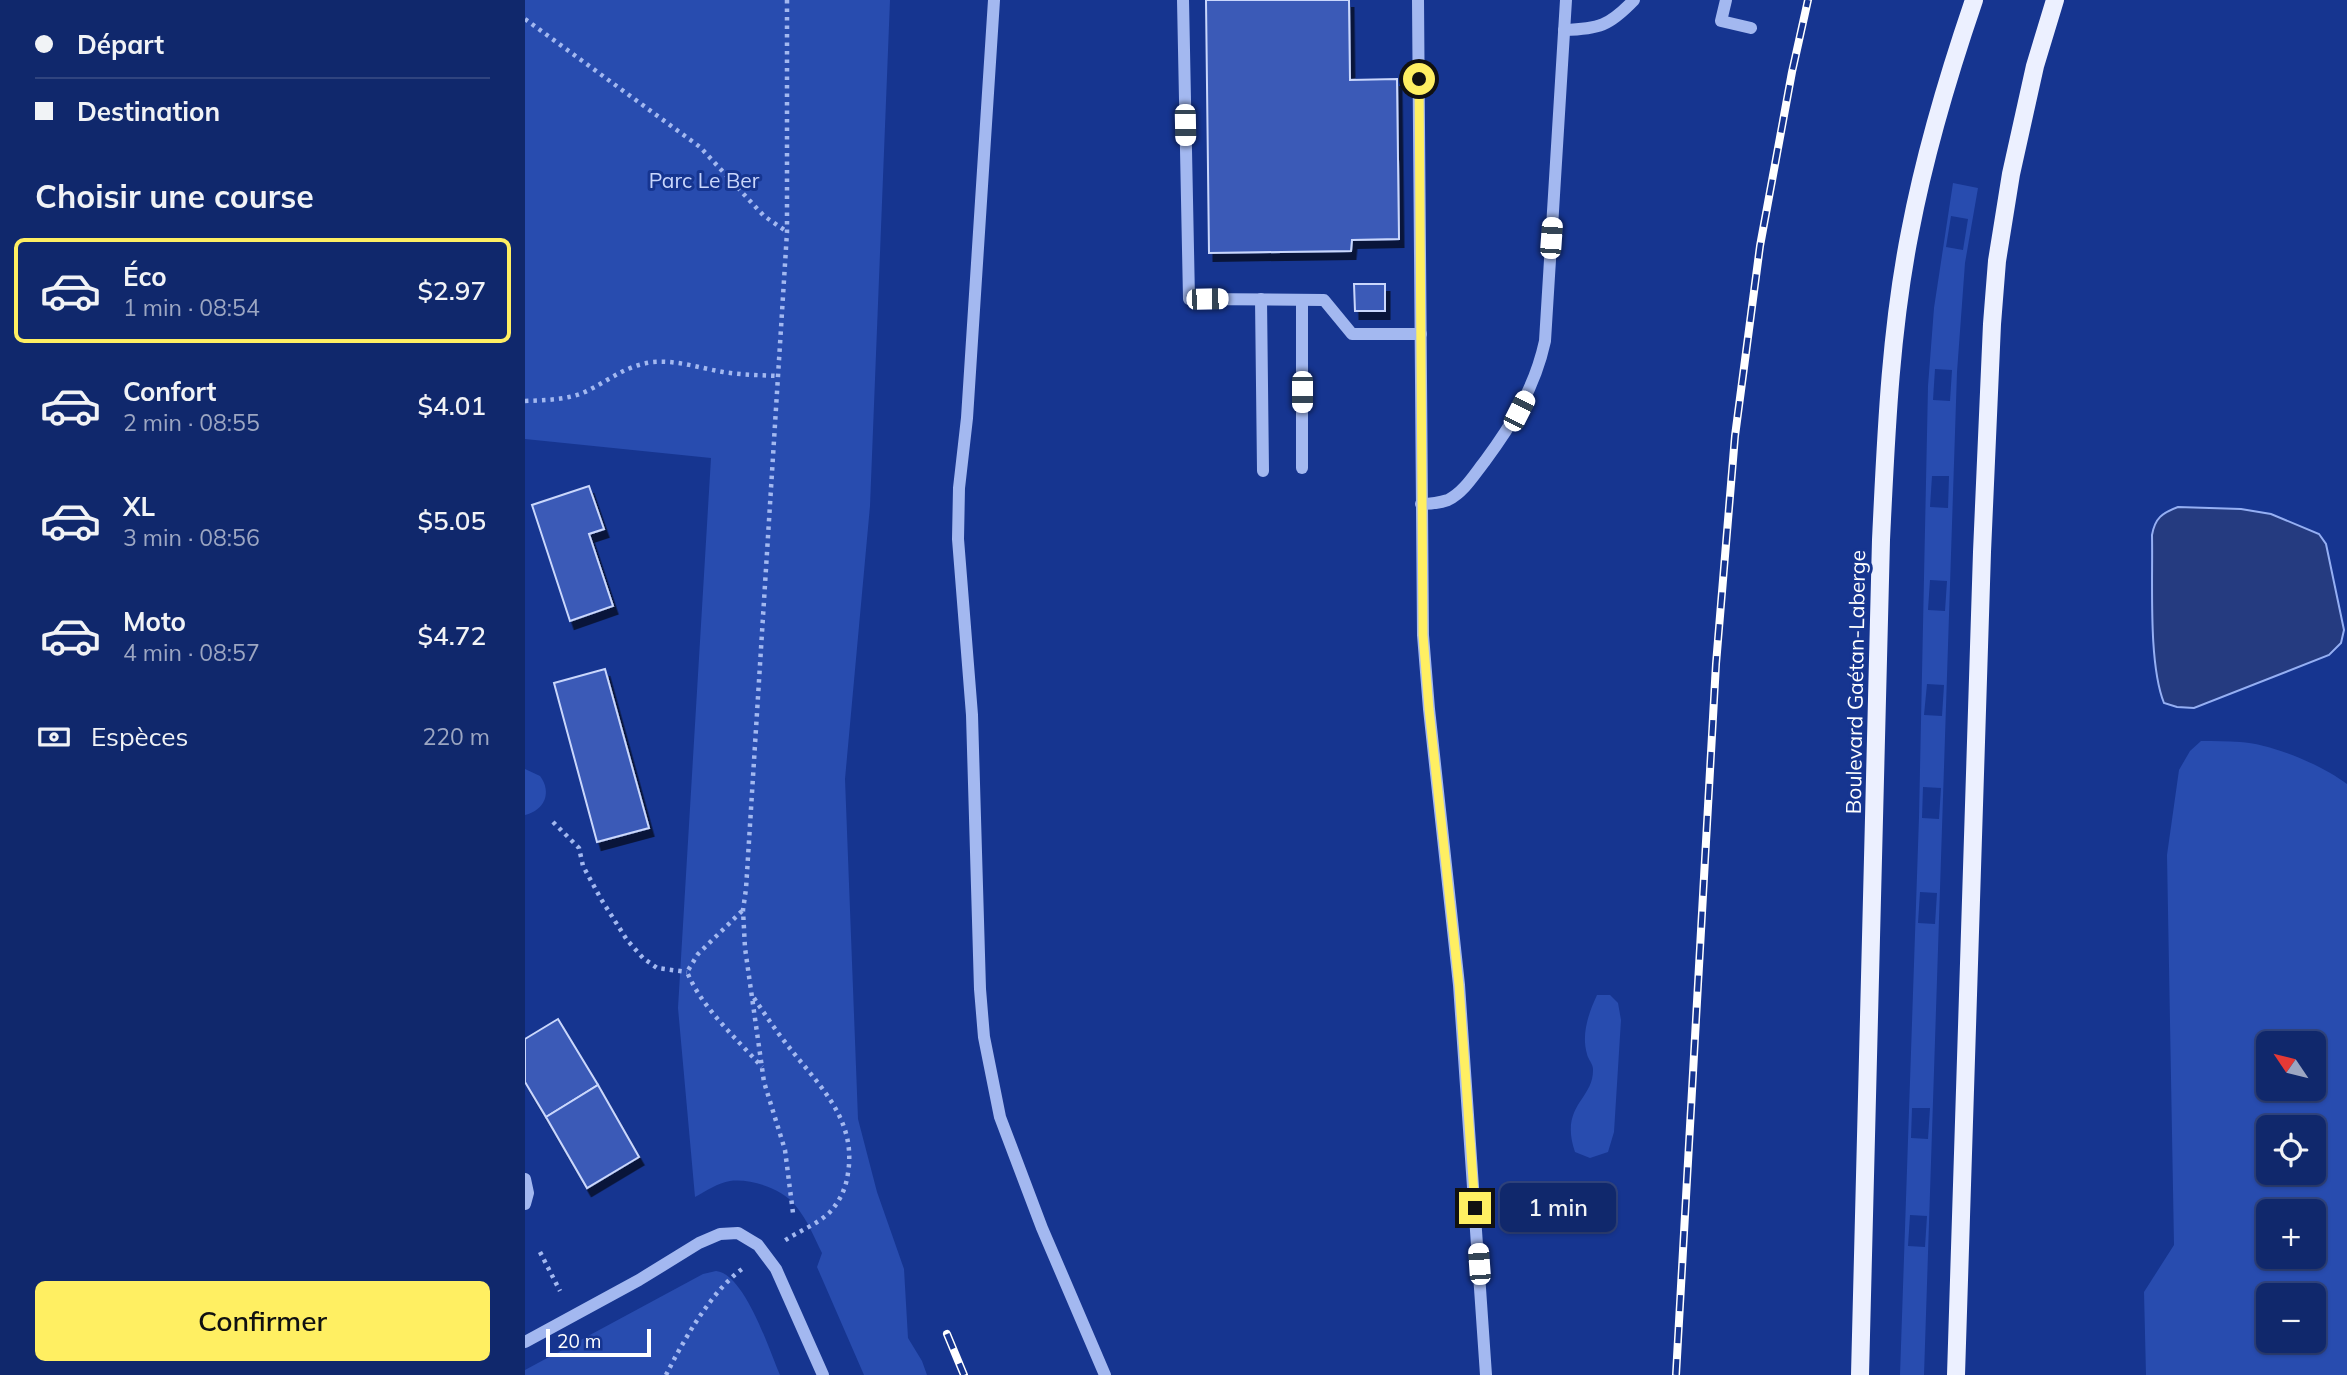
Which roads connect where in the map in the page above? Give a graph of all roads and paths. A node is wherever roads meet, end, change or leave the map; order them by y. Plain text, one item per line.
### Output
1 (787, 0) edge
2 (994, 0) edge
3 (1183, 0) edge
4 (1417, 0) edge
5 (1566, 0) edge
6 (1634, 0) edge
7 (1726, 0) edge
8 (1974, 0) edge
9 (2055, 0) edge
10 (525, 19) edge
11 (1751, 28) dead end
12 (1564, 30) junction
13 (787, 232) junction
14 (1261, 299) junction
15 (1303, 300) junction
16 (1421, 334) junction
17 (778, 376) junction
18 (525, 401) edge
19 (1302, 468) dead end
20 (1263, 471) dead end
21 (1421, 504) junction
22 (553, 822) dead end
23 (743, 910) junction
24 (687, 972) junction
25 (752, 996) junction
26 (763, 1068) junction
27 (525, 1179) edge
28 (525, 1205) edge
29 (793, 1213) dead end
30 (803, 1229) dead end
31 (540, 1252) dead end
32 (733, 1274) dead end
33 (560, 1291) dead end
34 (525, 1342) edge
35 (666, 1375) edge
36 (823, 1375) edge
37 (1105, 1375) edge
38 (1486, 1375) edge
39 (1860, 1375) edge
40 (1956, 1375) edge

1 - 13 path
2 - 37 street
3 - 14 street
4 - 16 street
5 - 12 street
6 - 12 street
7 - 11 street
8 - 39 main road, Boulevard Gaétan-Laberge
9 - 40 main road
10 - 13 path
12 - 21 street
13 - 17 path
14 - 15 street
14 - 20 street
15 - 16 street
15 - 19 street
16 - 21 street
17 - 18 path
17 - 23 path
21 - 38 street
22 - 24 path
23 - 24 path
23 - 25 path
24 - 26 path
25 - 26 path
25 - 30 path
26 - 29 path
27 - 28 street
31 - 33 path
32 - 35 path
34 - 36 street

